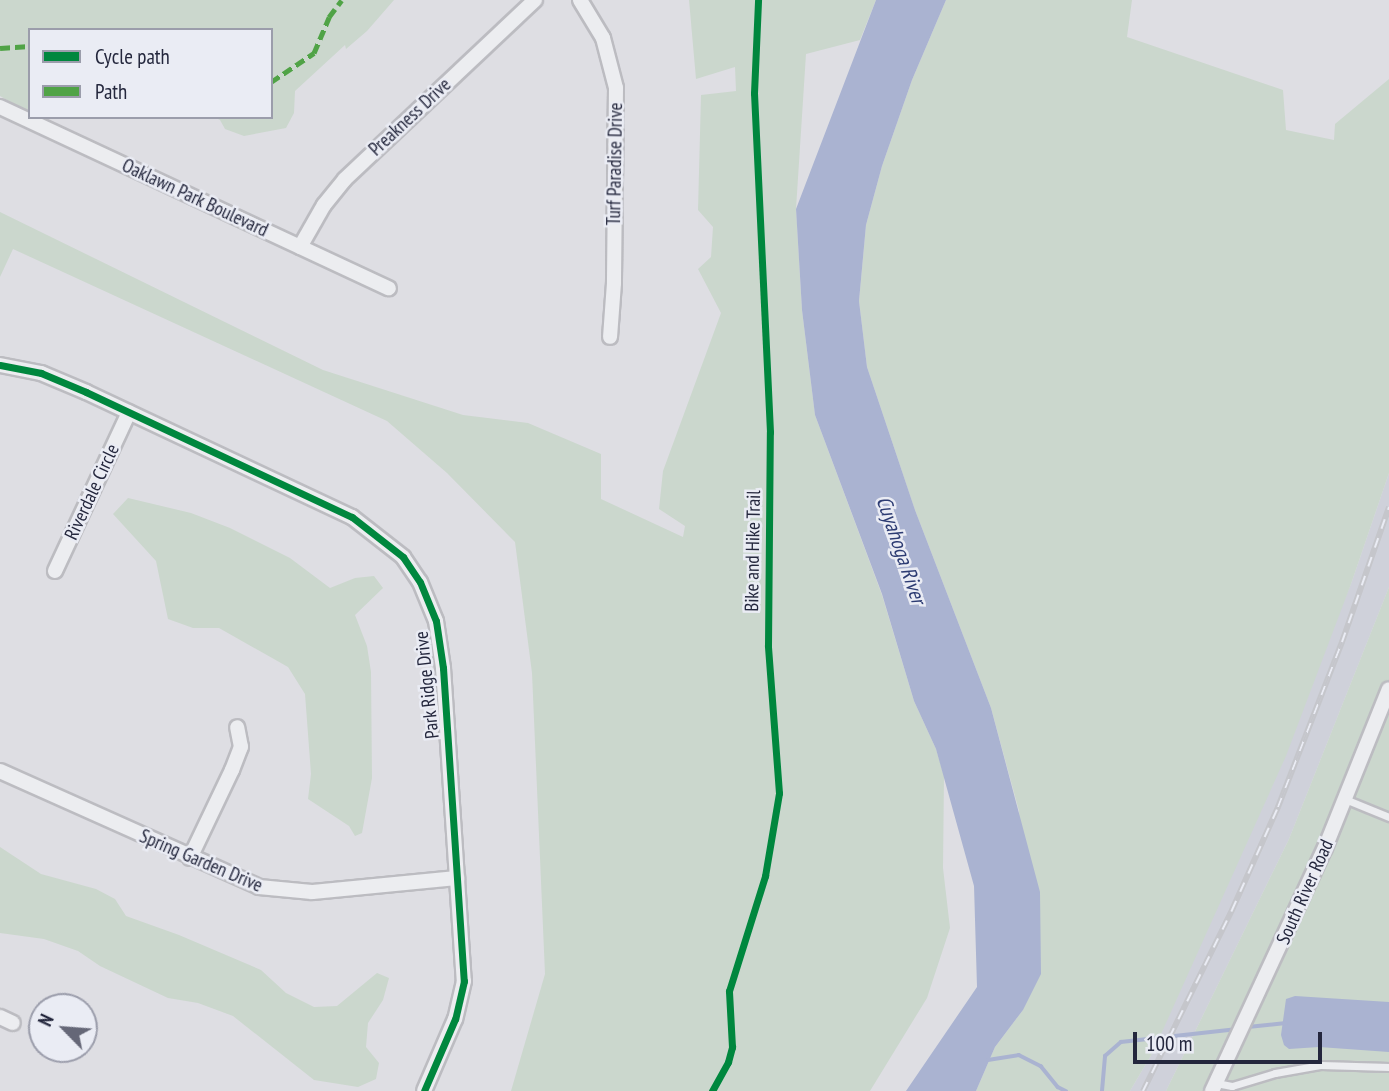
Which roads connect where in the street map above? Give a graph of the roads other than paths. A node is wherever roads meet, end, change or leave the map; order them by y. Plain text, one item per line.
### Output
1 (535, 0) edge
2 (580, 0) edge
3 (0, 107) edge
4 (300, 247) junction
5 (389, 288) dead end
6 (610, 337) dead end
7 (0, 365) edge
8 (129, 412) junction
9 (55, 571) dead end
10 (1389, 689) edge
11 (237, 727) dead end
12 (0, 771) edge
13 (1345, 799) junction
14 (1389, 817) edge
15 (190, 858) junction
16 (457, 878) junction
17 (1389, 1067) edge
18 (1214, 1087) edge
19 (424, 1091) edge

1 - 4 street, Preakness Drive
2 - 6 street, Turf Paradise Drive
3 - 4 street, Oaklawn Park Boulevard
4 - 5 street, Oaklawn Park Boulevard
7 - 8 street, Park Ridge Drive
8 - 9 street, Riverdale Circle
8 - 16 street, Park Ridge Drive
10 - 13 street, South River Road
11 - 15 street
12 - 15 street, Spring Garden Drive
13 - 14 lane
13 - 18 street, South River Road
15 - 16 street, Spring Garden Drive
16 - 19 street, Park Ridge Drive
17 - 18 lane

